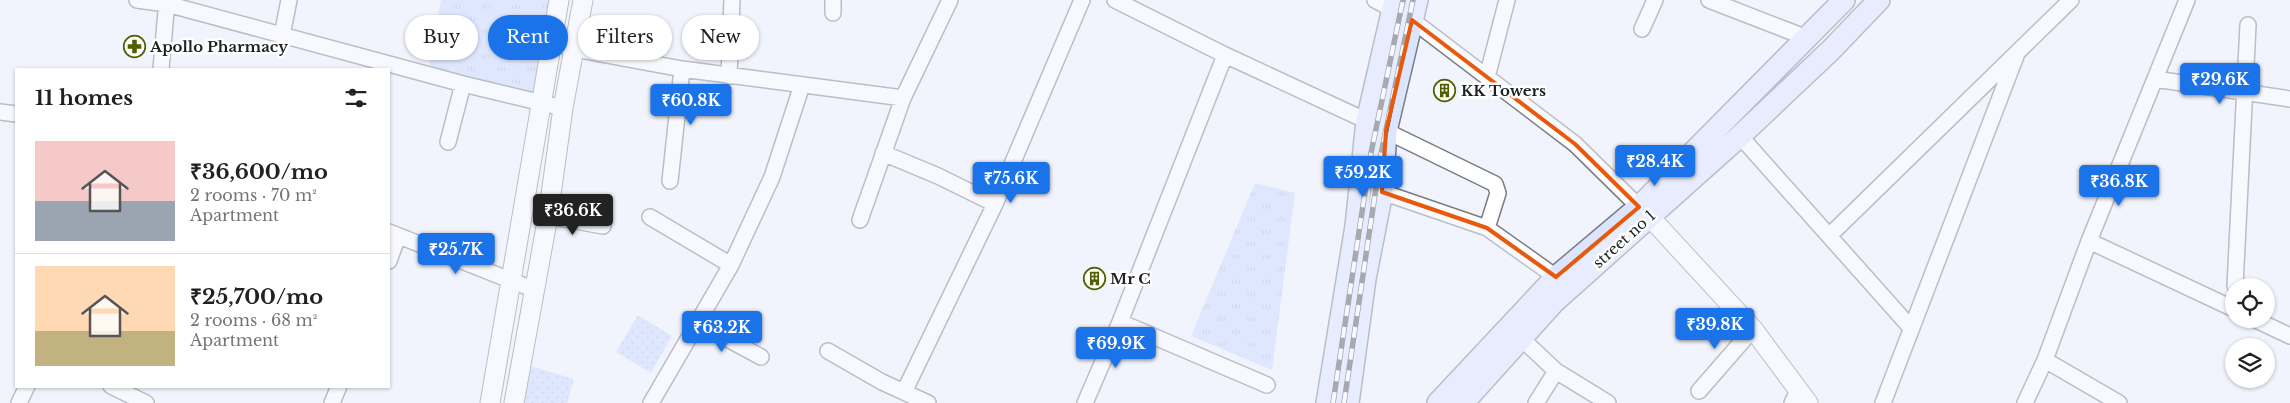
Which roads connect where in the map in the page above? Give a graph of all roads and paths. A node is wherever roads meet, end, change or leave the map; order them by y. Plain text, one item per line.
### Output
1 (137, 0) edge
2 (289, 0) edge
3 (560, 0) edge
4 (583, 0) edge
5 (732, 0) edge
6 (950, 0) edge
7 (1082, 0) edge
8 (1114, 0) edge
9 (1507, 0) edge
10 (1655, 0) edge
11 (1709, 0) edge
12 (1844, 0) edge
13 (1879, 0) edge
14 (2071, 0) edge
15 (2187, 0) edge
16 (167, 2) edge
17 (1387, 3) edge
18 (1414, 10) edge
19 (557, 15) edge
20 (2248, 25) dead end
21 (1642, 29) dead end
22 (282, 35) junction
23 (1807, 38) junction
24 (568, 47) edge
25 (574, 49) junction
26 (1225, 55) junction
27 (2016, 56) junction
28 (549, 60) edge
29 (161, 68) edge
30 (682, 69) junction
31 (729, 76) junction
32 (1487, 77) junction
33 (2155, 79) junction
34 (463, 84) junction
35 (802, 85) junction
36 (2243, 94) junction
37 (903, 98) junction
38 (2290, 99) edge
39 (541, 103) junction
40 (563, 108) junction
41 (0, 112) edge
42 (15, 114) edge
43 (1377, 126) junction
44 (1740, 136) junction
45 (448, 142) dead end
46 (883, 153) junction
47 (670, 181) dead end
48 (1382, 192) junction
49 (995, 204) junction
50 (1644, 212) junction
51 (548, 216) junction
52 (650, 217) dead end
53 (860, 220) dead end
54 (603, 226) dead end
55 (1487, 228) junction
56 (394, 234) edge
57 (1829, 236) junction
58 (2089, 241) junction
59 (390, 256) edge
60 (731, 265) junction
61 (1556, 277) junction
62 (2235, 278) edge
63 (511, 280) junction
64 (535, 290) junction
65 (2225, 305) edge
66 (1534, 313) junction
67 (1120, 322) junction
68 (698, 323) junction
69 (1911, 328) junction
70 (2273, 328) edge
71 (1753, 329) junction
72 (2290, 336) edge
73 (1521, 338) junction
74 (828, 352) dead end
75 (761, 357) dead end
76 (2045, 360) junction
77 (1556, 371) junction
78 (1267, 385) dead end
79 (26, 388) edge
80 (115, 388) edge
81 (338, 388) edge
82 (1699, 391) dead end
83 (904, 392) junction
84 (1799, 399) edge
85 (19, 403) edge
86 (146, 403) edge
87 (332, 403) edge
88 (490, 403) edge
89 (514, 403) edge
90 (651, 403) edge
91 (928, 403) edge
92 (1085, 403) edge
93 (1327, 403) edge
94 (1348, 403) edge
95 (1438, 403) edge
96 (1463, 403) edge
97 (1536, 403) edge
98 (1608, 403) edge
99 (1882, 403) edge
100 (2025, 403) edge
101 (2119, 403) edge

1 - 16 street
2 - 22 street
3 - 19 street
4 - 25 street
5 - 31 street
6 - 37 street
7 - 49 street
8 - 26 street
9 - 32 street
10 - 21 street
11 - 23 street
12 - 23 main road, street no 1
13 - 44 main road, street no 1
14 - 27 street
15 - 33 street
16 - 22 street
16 - 29 street
17 - 18 street
17 - 43 main road
18 - 32 street
18 - 43 main road
20 - 36 street
22 - 34 street
23 - 50 main road, street no 1
24 - 25 street
25 - 30 street
25 - 40 street
26 - 43 street
26 - 67 street
27 - 57 street
27 - 69 street
28 - 39 street
30 - 31 street
30 - 47 street
31 - 35 street
32 - 50 street
33 - 36 street
33 - 58 street
34 - 39 street
34 - 45 street
35 - 37 street
35 - 60 street
36 - 38 street
36 - 62 street
37 - 46 street
39 - 40 street
39 - 63 street
40 - 51 street
41 - 42 street
43 - 48 main road
43 - 55 street
43 - 93 main road
44 - 50 main road, street no 1
44 - 57 street
46 - 49 street
46 - 53 street
48 - 55 street
48 - 94 main road
49 - 83 street
50 - 61 main road, street no 1
50 - 66 main road, street no 1
50 - 71 street
51 - 54 street
51 - 64 street
52 - 60 street
55 - 61 street
56 - 59 street
56 - 63 street
57 - 69 street
58 - 65 street
58 - 76 street
60 - 68 street
61 - 66 main road, street no 1
63 - 64 street
63 - 88 street
64 - 89 street
66 - 73 main road, street no 1
66 - 95 main road, street no 1
67 - 78 street
67 - 92 street
68 - 75 street
68 - 90 street
69 - 99 street
70 - 72 street
71 - 82 street
71 - 84 street
73 - 77 street
73 - 96 main road, street no 1
74 - 83 street
76 - 100 street
76 - 101 street
77 - 97 street
77 - 98 street
79 - 85 street
80 - 86 street
81 - 87 street
83 - 91 street

